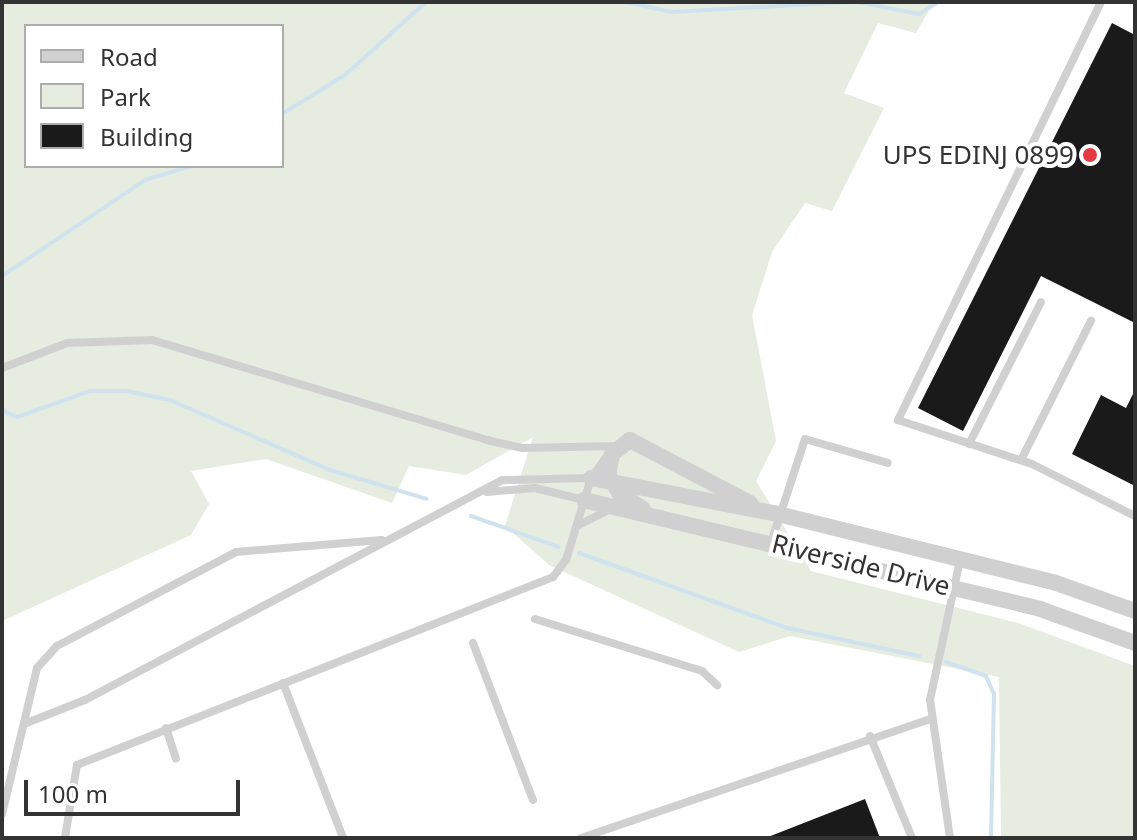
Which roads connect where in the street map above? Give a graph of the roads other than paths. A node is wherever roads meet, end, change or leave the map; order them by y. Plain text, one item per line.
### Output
1 (1101, 2) edge
2 (1041, 302) dead end
3 (1091, 321) dead end
4 (2, 368) edge
5 (969, 444) junction
6 (619, 445) junction
7 (1021, 460) junction
8 (888, 463) dead end
9 (591, 478) junction
10 (610, 481) junction
11 (479, 494) junction
12 (584, 500) junction
13 (622, 511) junction
14 (778, 514) junction
15 (656, 515) junction
16 (1135, 516) edge
17 (578, 525) junction
18 (387, 540) junction
19 (771, 543) junction
20 (960, 559) junction
21 (952, 587) junction
22 (1135, 611) edge
23 (535, 619) dead end
24 (473, 643) dead end
25 (1135, 643) edge
26 (283, 683) junction
27 (717, 685) dead end
28 (930, 719) junction
29 (24, 724) junction
30 (166, 728) junction
31 (870, 736) junction
32 (176, 758) dead end
33 (533, 800) dead end
34 (2, 814) edge
35 (65, 838) edge
36 (343, 838) edge
37 (581, 838) edge
38 (912, 838) edge
39 (950, 838) edge

1 - 5 lane
2 - 5 lane
3 - 7 lane
4 - 6 lane
5 - 7 lane
6 - 9 lane
6 - 10 street
6 - 14 street
7 - 16 lane
8 - 14 lane
9 - 10 street, Riverside Drive
9 - 11 lane
9 - 12 lane
10 - 14 street, Riverside Drive
10 - 15 street
11 - 12 lane
11 - 18 lane
12 - 13 street, Riverside Drive
12 - 17 lane
13 - 15 street, Riverside Drive
13 - 17 lane
14 - 19 lane
14 - 20 street, Riverside Drive
15 - 19 street, Riverside Drive
17 - 26 lane
18 - 29 lane
18 - 29 lane
19 - 21 street, Riverside Drive
20 - 21 lane
20 - 22 street, Riverside Drive
21 - 25 street, Riverside Drive
21 - 28 lane
23 - 27 lane
24 - 33 lane
26 - 30 lane
26 - 36 lane
28 - 31 lane
28 - 39 lane
29 - 34 lane
30 - 32 lane
30 - 35 lane
31 - 37 lane
31 - 38 lane

